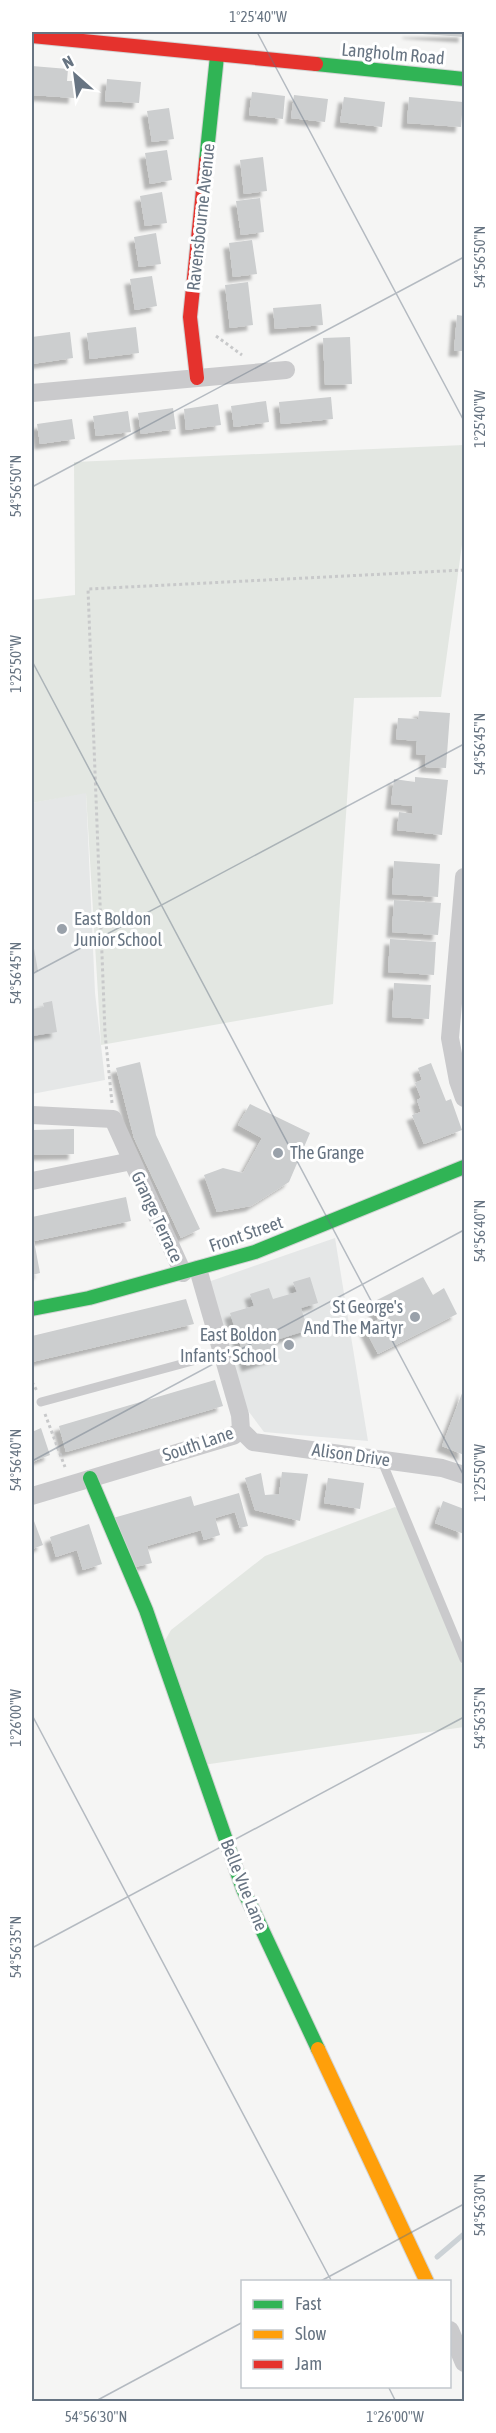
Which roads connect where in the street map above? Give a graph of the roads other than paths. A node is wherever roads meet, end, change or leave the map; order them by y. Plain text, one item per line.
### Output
1 (32, 36) edge
2 (217, 56) junction
3 (465, 79) edge
4 (286, 370) dead end
5 (196, 378) junction
6 (32, 393) edge
7 (465, 877) edge
8 (463, 918) edge
9 (465, 1098) edge
10 (32, 1115) edge
11 (132, 1161) junction
12 (465, 1167) edge
13 (32, 1181) edge
14 (191, 1271) junction
15 (32, 1309) edge
16 (222, 1353) junction
17 (41, 1402) road end
18 (241, 1430) junction
19 (381, 1459) junction
20 (465, 1475) edge
21 (90, 1478) junction
22 (32, 1496) edge
23 (465, 1659) edge
24 (426, 2280) edge
25 (451, 2332) edge
26 (465, 2363) edge

1 - 2 street, Langholm Road
2 - 3 street, Langholm Road
2 - 5 street, Ravensbourne Avenue
4 - 5 street
5 - 6 street
7 - 8 street
8 - 9 street
10 - 11 street, Grange Terrace
11 - 13 street
11 - 14 street, Grange Terrace
12 - 14 street, Front Street
14 - 15 street, Front Street
14 - 16 street, South Lane
16 - 17 lane
16 - 18 street, South Lane
18 - 19 street, Alison Drive
18 - 21 street, South Lane
19 - 20 street, Alison Drive
19 - 23 lane
21 - 22 street, South Lane
21 - 24 street, Belle Vue Lane
25 - 26 street

